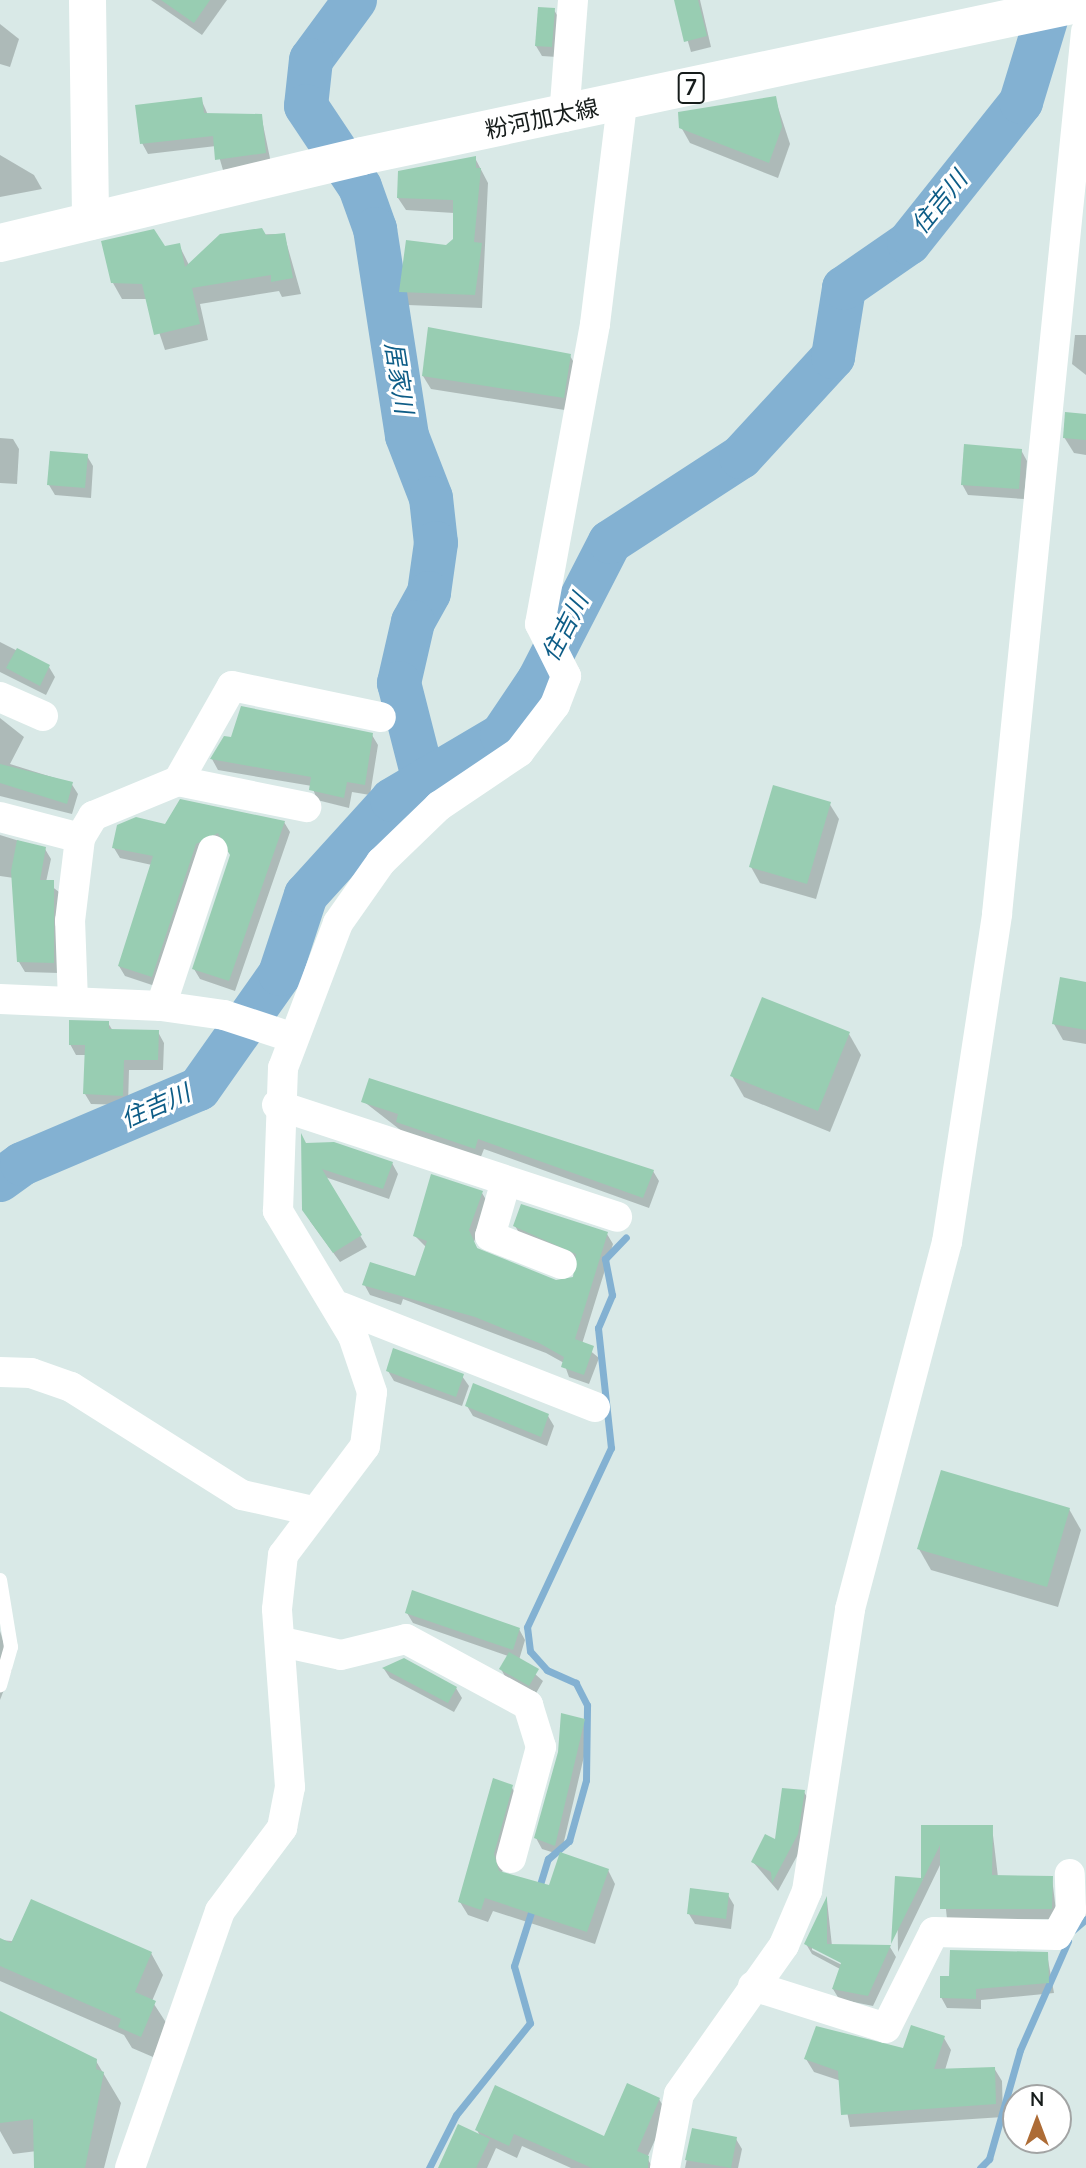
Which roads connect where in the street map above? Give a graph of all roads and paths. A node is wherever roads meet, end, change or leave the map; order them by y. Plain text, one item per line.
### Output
1 (87, 0) edge
2 (573, 0) edge
3 (1082, 13) edge
4 (622, 104) junction
5 (564, 117) junction
6 (90, 221) junction
7 (0, 243) edge
8 (0, 698) edge
9 (43, 716) dead end
10 (381, 717) dead end
11 (178, 781) junction
12 (306, 807) dead end
13 (0, 817) edge
14 (80, 838) junction
15 (213, 850) dead end
16 (0, 999) edge
17 (73, 1001) junction
18 (162, 1006) junction
19 (279, 1033) junction
20 (277, 1105) junction
21 (506, 1181) junction
22 (617, 1217) dead end
23 (562, 1264) dead end
24 (341, 1307) junction
25 (0, 1372) edge
26 (595, 1407) dead end
27 (313, 1510) junction
28 (0, 1580) edge
29 (282, 1642) junction
30 (0, 1685) edge
31 (511, 1858) dead end
32 (1070, 1874) dead end
33 (753, 1986) junction
34 (130, 2168) edge
35 (665, 2168) edge

1 - 6 street
2 - 5 street
3 - 4 main road, 粉河加太線 / 7
3 - 33 street
4 - 5 main road, 粉河加太線 / 7
4 - 19 street
5 - 6 main road, 粉河加太線 / 7
6 - 7 main road, 粉河加太線 / 7
8 - 9 street
10 - 11 street
11 - 12 street
11 - 14 street
13 - 14 street
14 - 17 street
15 - 18 street
16 - 17 street
17 - 18 street
18 - 19 street
19 - 20 street
20 - 21 street
20 - 24 street
21 - 22 street
21 - 23 street
24 - 26 street
24 - 27 street
25 - 27 street
27 - 29 street
28 - 30 lane
29 - 31 street
29 - 34 street
32 - 33 street
33 - 35 street

